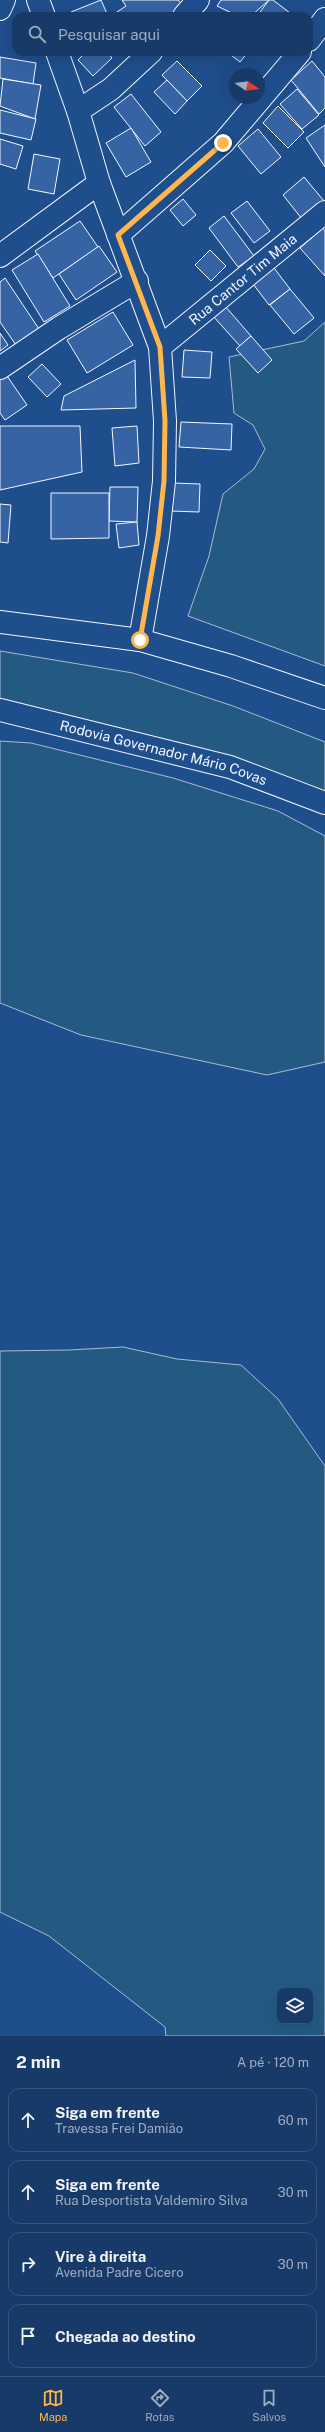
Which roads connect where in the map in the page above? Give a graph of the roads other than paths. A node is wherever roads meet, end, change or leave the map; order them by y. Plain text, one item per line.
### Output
1 (4, 0) edge
2 (38, 0) edge
3 (198, 0) edge
4 (0, 9) edge
5 (42, 12) edge
6 (188, 12) edge
7 (58, 56) edge
8 (147, 56) edge
9 (297, 56) edge
10 (78, 111) junction
11 (99, 183) junction
12 (325, 212) edge
13 (118, 235) junction
14 (0, 256) edge
15 (137, 281) junction
16 (160, 347) junction
17 (0, 368) edge
18 (0, 622) edge
19 (140, 640) junction
20 (325, 698) edge
21 (0, 710) edge
22 (325, 803) edge

1 - 4 main road
2 - 5 main road
3 - 6 main road
7 - 10 main road
8 - 10 main road
9 - 13 main road
10 - 11 main road
11 - 13 main road
11 - 14 main road
12 - 16 main road, Rua Cantor Tim Maia
13 - 15 main road
15 - 16 main road
15 - 17 main road
16 - 19 main road
18 - 19 main road
19 - 20 main road
21 - 22 main road, Rodovia Governador Mário Covas

